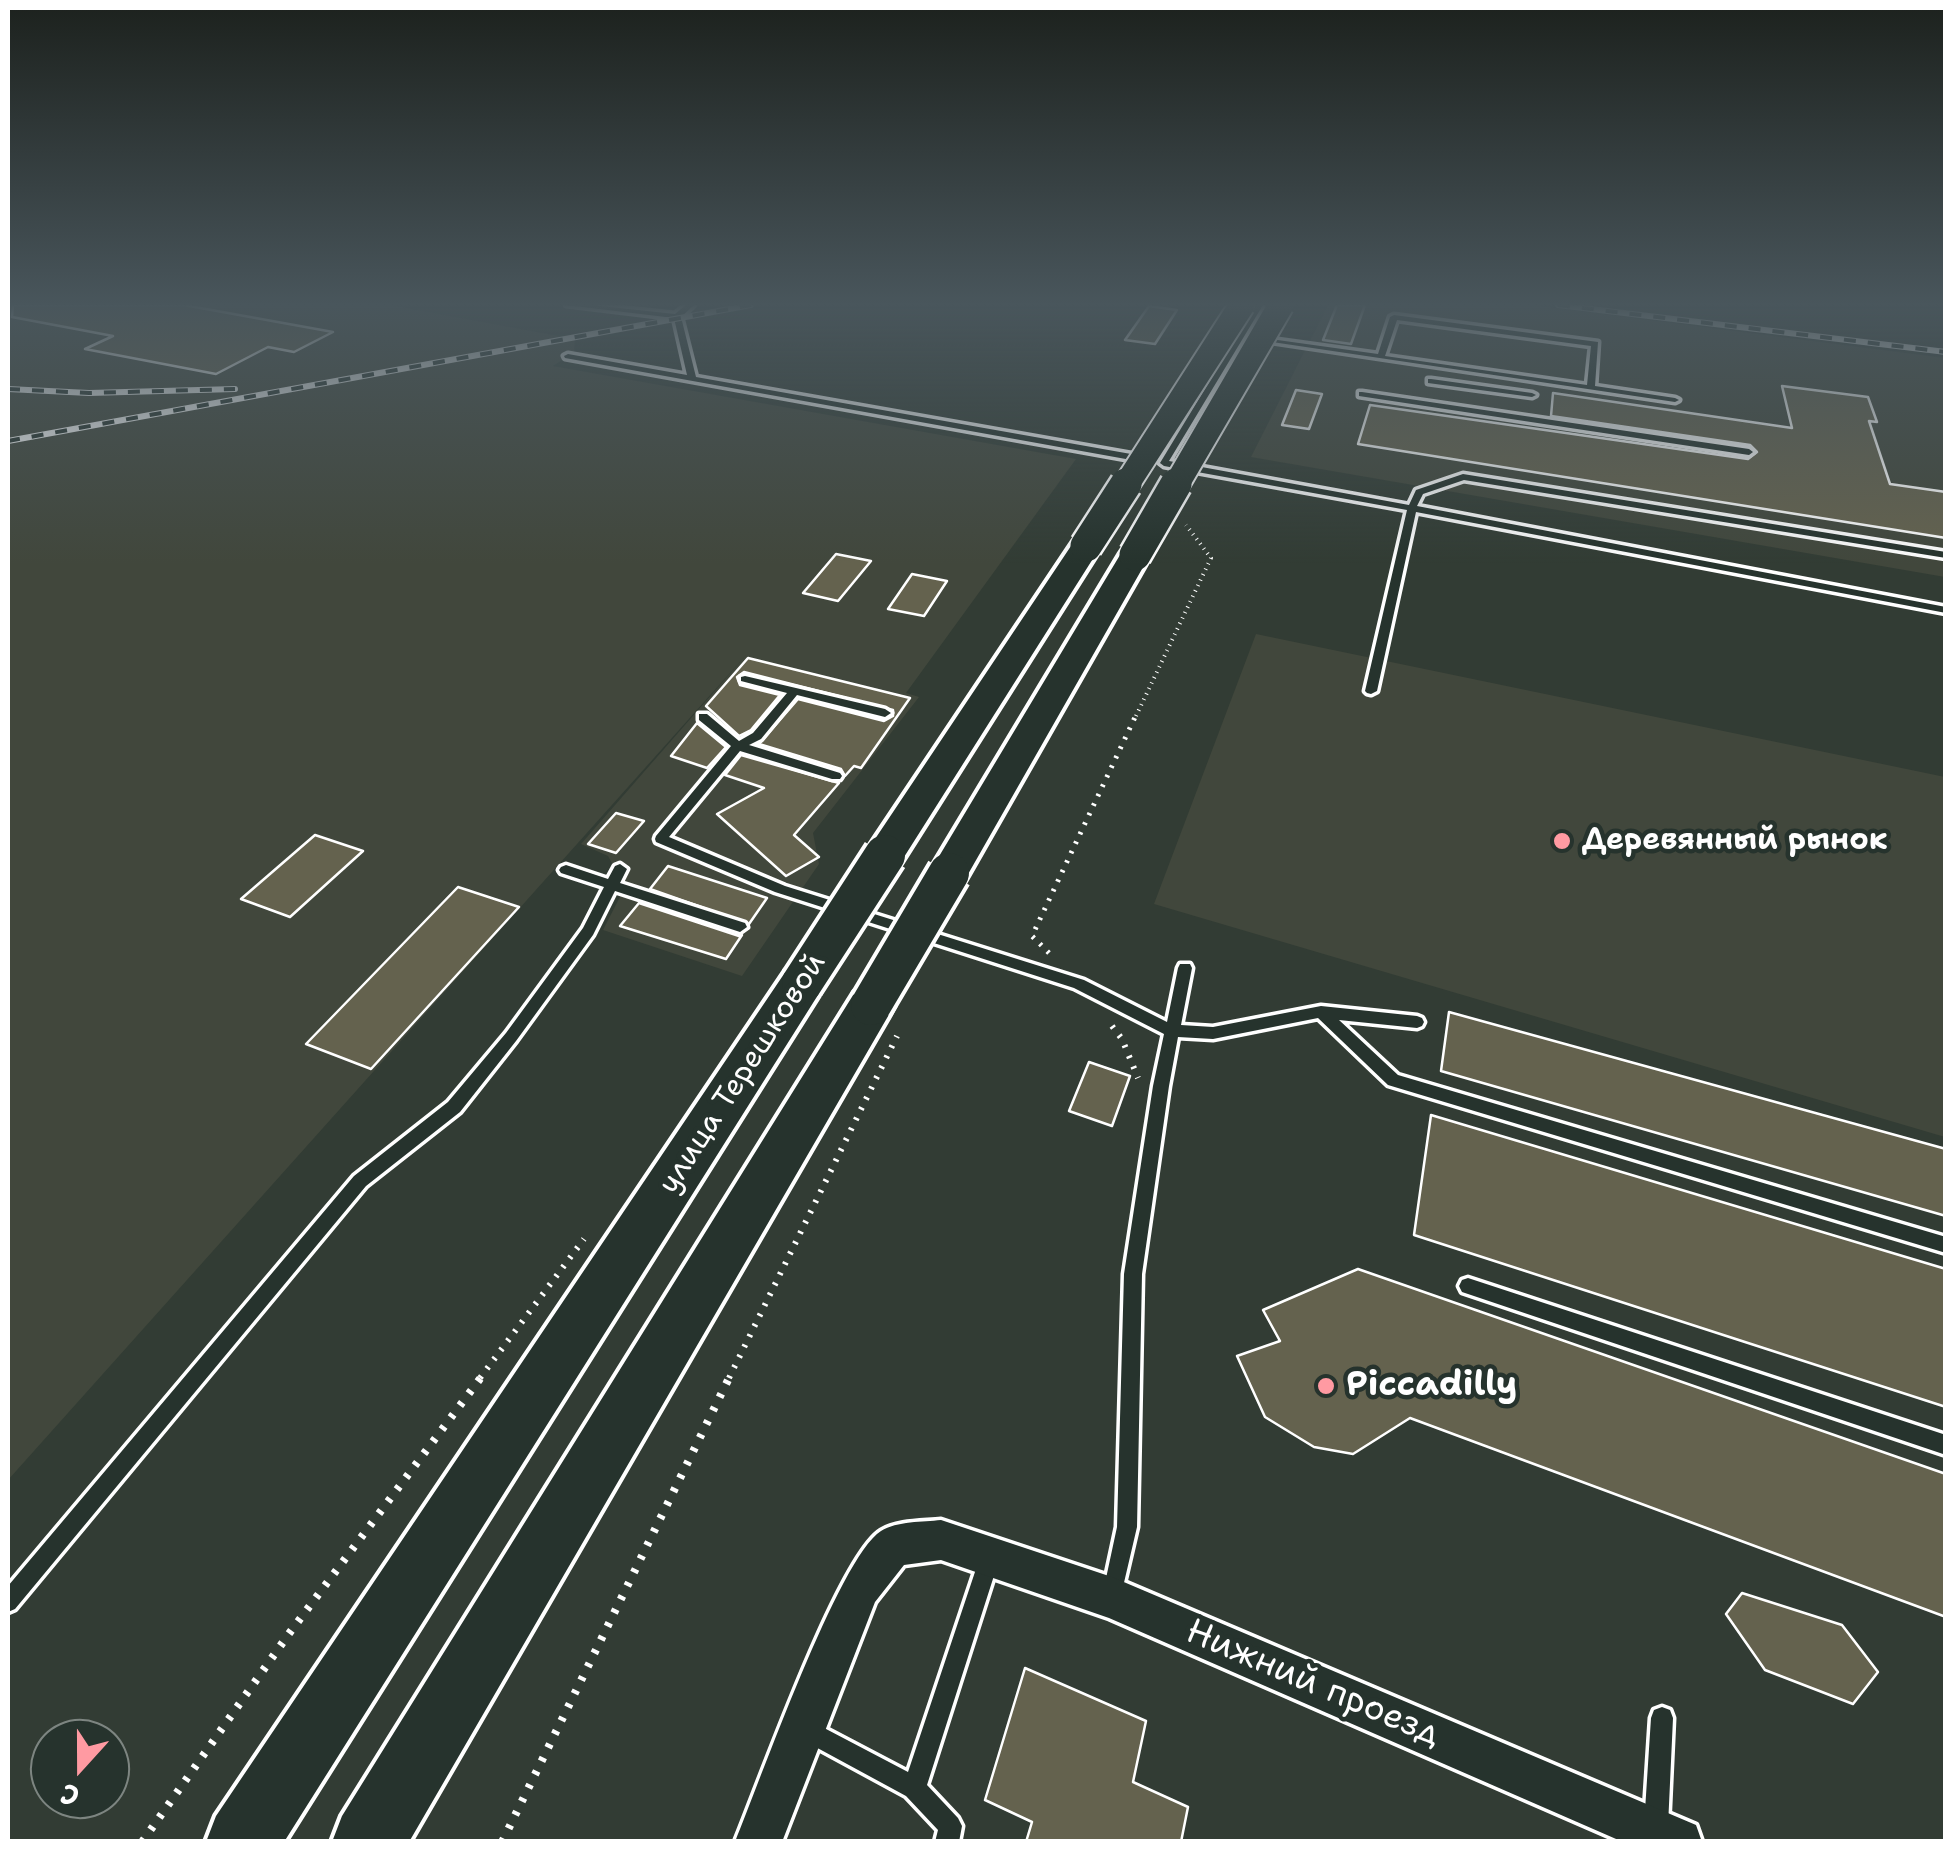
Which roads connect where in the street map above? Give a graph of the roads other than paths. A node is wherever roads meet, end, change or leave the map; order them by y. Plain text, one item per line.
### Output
1 (766, 391) edge
2 (1186, 391) edge
3 (1207, 391) edge
4 (1230, 391) edge
5 (1500, 391) edge
6 (1533, 391) edge
7 (1614, 391) edge
8 (1362, 394) dead end
9 (1532, 396) junction
10 (1675, 400) dead end
11 (1528, 418) junction
12 (1749, 452) dead end
13 (1164, 463) junction
14 (1412, 508) junction
15 (1946, 555) edge
16 (1946, 610) edge
17 (745, 679) dead end
18 (794, 691) junction
19 (1371, 691) dead end
20 (885, 713) dead end
21 (703, 717) dead end
22 (738, 746) junction
23 (836, 776) dead end
24 (620, 869) dead end
25 (566, 870) dead end
26 (612, 888) junction
27 (740, 927) dead end
28 (1185, 968) dead end
29 (1321, 1012) junction
30 (1417, 1022) dead end
31 (1171, 1031) junction
32 (1946, 1245) edge
33 (1468, 1286) dead end
34 (1946, 1445) edge
35 (991, 1554) junction
36 (1112, 1598) junction
37 (8, 1602) edge
38 (1662, 1718) dead end
39 (804, 1728) junction
40 (914, 1788) junction
41 (1668, 1837) edge
42 (242, 1842) edge
43 (368, 1842) edge
44 (758, 1842) edge
45 (947, 1842) edge

1 - 13 lane
2 - 42 main road, улица Терешковой, bridge
3 - 13 lane
4 - 43 main road, bridge
5 - 9 lane
6 - 9 lane
7 - 10 lane
8 - 11 lane
9 - 11 lane
11 - 12 lane
13 - 14 lane
14 - 15 lane
14 - 16 lane
14 - 19 lane
17 - 18 lane
18 - 20 lane
18 - 22 lane
21 - 22 lane
22 - 23 lane
22 - 31 lane
24 - 26 lane
25 - 26 lane
26 - 27 lane
26 - 37 lane
28 - 31 lane
29 - 30 lane
29 - 31 lane
29 - 32 lane
31 - 36 lane
33 - 34 lane
35 - 36 street, Нижний проезд
35 - 39 street, Нижний проезд
35 - 40 lane
36 - 41 street, Нижний проезд
38 - 41 lane
39 - 40 lane
39 - 44 street
40 - 45 lane

